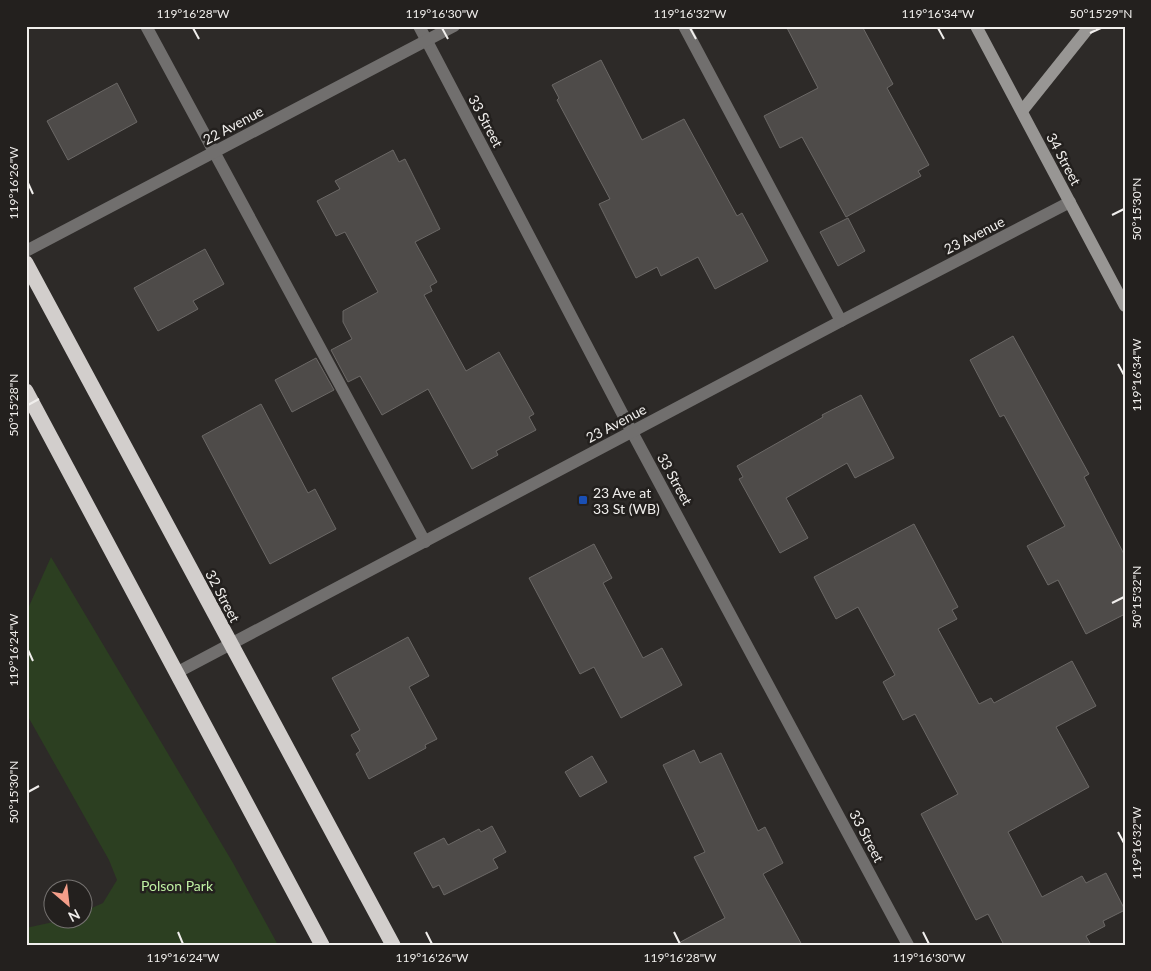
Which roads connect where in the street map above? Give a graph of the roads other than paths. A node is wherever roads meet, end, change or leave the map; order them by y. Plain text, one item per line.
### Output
1 (146, 26) edge
2 (418, 26) edge
3 (454, 26) edge
4 (684, 26) edge
5 (976, 26) edge
6 (1090, 26) edge
7 (426, 41) junction
8 (1022, 111) junction
9 (214, 153) junction
10 (1070, 202) junction
11 (26, 252) edge
12 (26, 263) edge
13 (1125, 306) edge
14 (841, 320) junction
15 (26, 391) edge
16 (632, 432) junction
17 (425, 542) junction
18 (230, 644) junction
19 (176, 673) junction
20 (322, 945) edge
21 (392, 945) edge
22 (908, 945) edge

1 - 9 street
2 - 7 street, 33 Street
3 - 7 street, 22 Avenue
4 - 14 street
5 - 8 street, 34 Street
6 - 8 street
7 - 9 street, 22 Avenue
7 - 16 street, 33 Street
8 - 10 street, 34 Street
9 - 11 street, 22 Avenue
9 - 17 street
10 - 13 street, 34 Street
10 - 14 street, 23 Avenue
12 - 18 highway, 32 Street
14 - 16 street, 23 Avenue
15 - 19 highway
16 - 17 street, 23 Avenue
16 - 22 street, 33 Street
17 - 18 street, 23 Avenue
18 - 19 street, 23 Avenue
18 - 21 highway, 32 Street
19 - 20 highway

